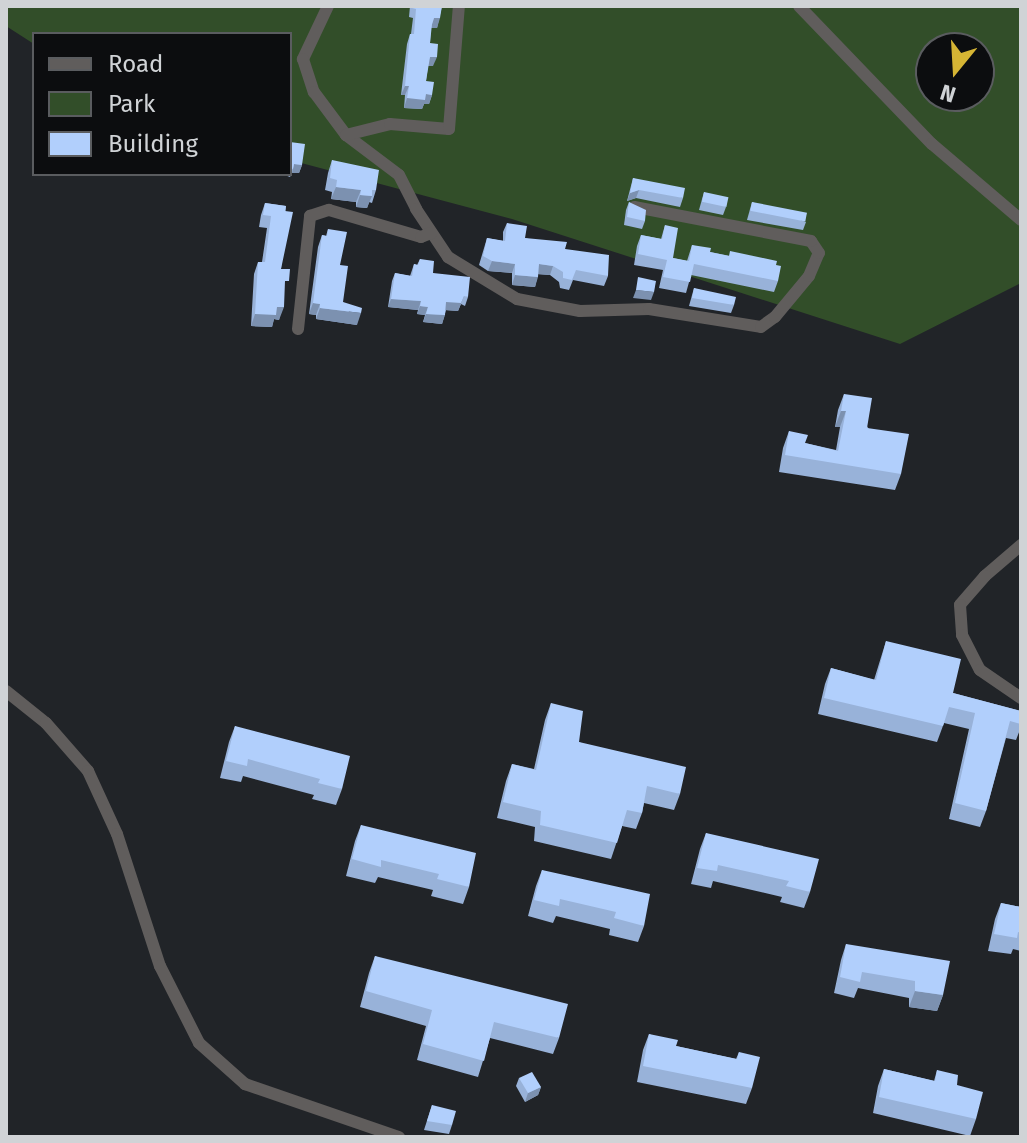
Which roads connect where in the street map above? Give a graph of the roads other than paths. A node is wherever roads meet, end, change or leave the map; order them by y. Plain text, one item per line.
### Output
1 (328, 6) edge
2 (459, 6) edge
3 (799, 6) edge
4 (346, 135) junction
5 (634, 207) edge
6 (1021, 220) edge
7 (431, 233) junction
8 (298, 329) dead end
9 (1021, 545) edge
10 (6, 691) edge
11 (1021, 698) edge
12 (399, 1137) edge

1 - 4 street
2 - 4 street
3 - 6 street
4 - 7 street
5 - 7 street
7 - 8 street
9 - 11 street
10 - 12 street

